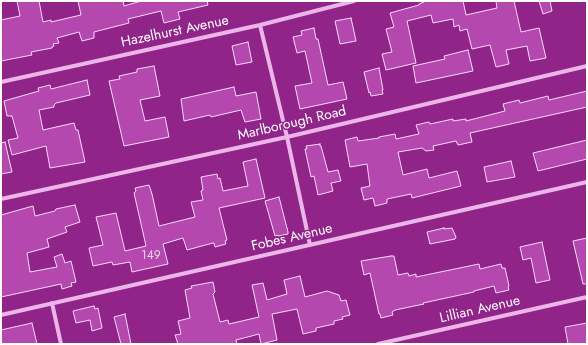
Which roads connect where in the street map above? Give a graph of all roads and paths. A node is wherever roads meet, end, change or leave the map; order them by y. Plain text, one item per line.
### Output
1 (354, 1) edge
2 (260, 25) junction
3 (587, 66) edge
4 (1, 82) edge
5 (287, 137) junction
6 (587, 182) edge
7 (1, 199) edge
8 (310, 246) junction
9 (587, 298) edge
10 (52, 304) junction
11 (1, 315) edge
12 (61, 344) edge
13 (378, 344) edge

1 - 2 street, Hazelhurst Avenue
2 - 4 street, Hazelhurst Avenue
2 - 5 street
3 - 5 street, Marlborough Road
5 - 7 street, Marlborough Road
5 - 8 street
6 - 8 street, Fobes Avenue
8 - 10 street, Fobes Avenue
9 - 13 street, Lillian Avenue
10 - 11 street, Fobes Avenue
10 - 12 street

